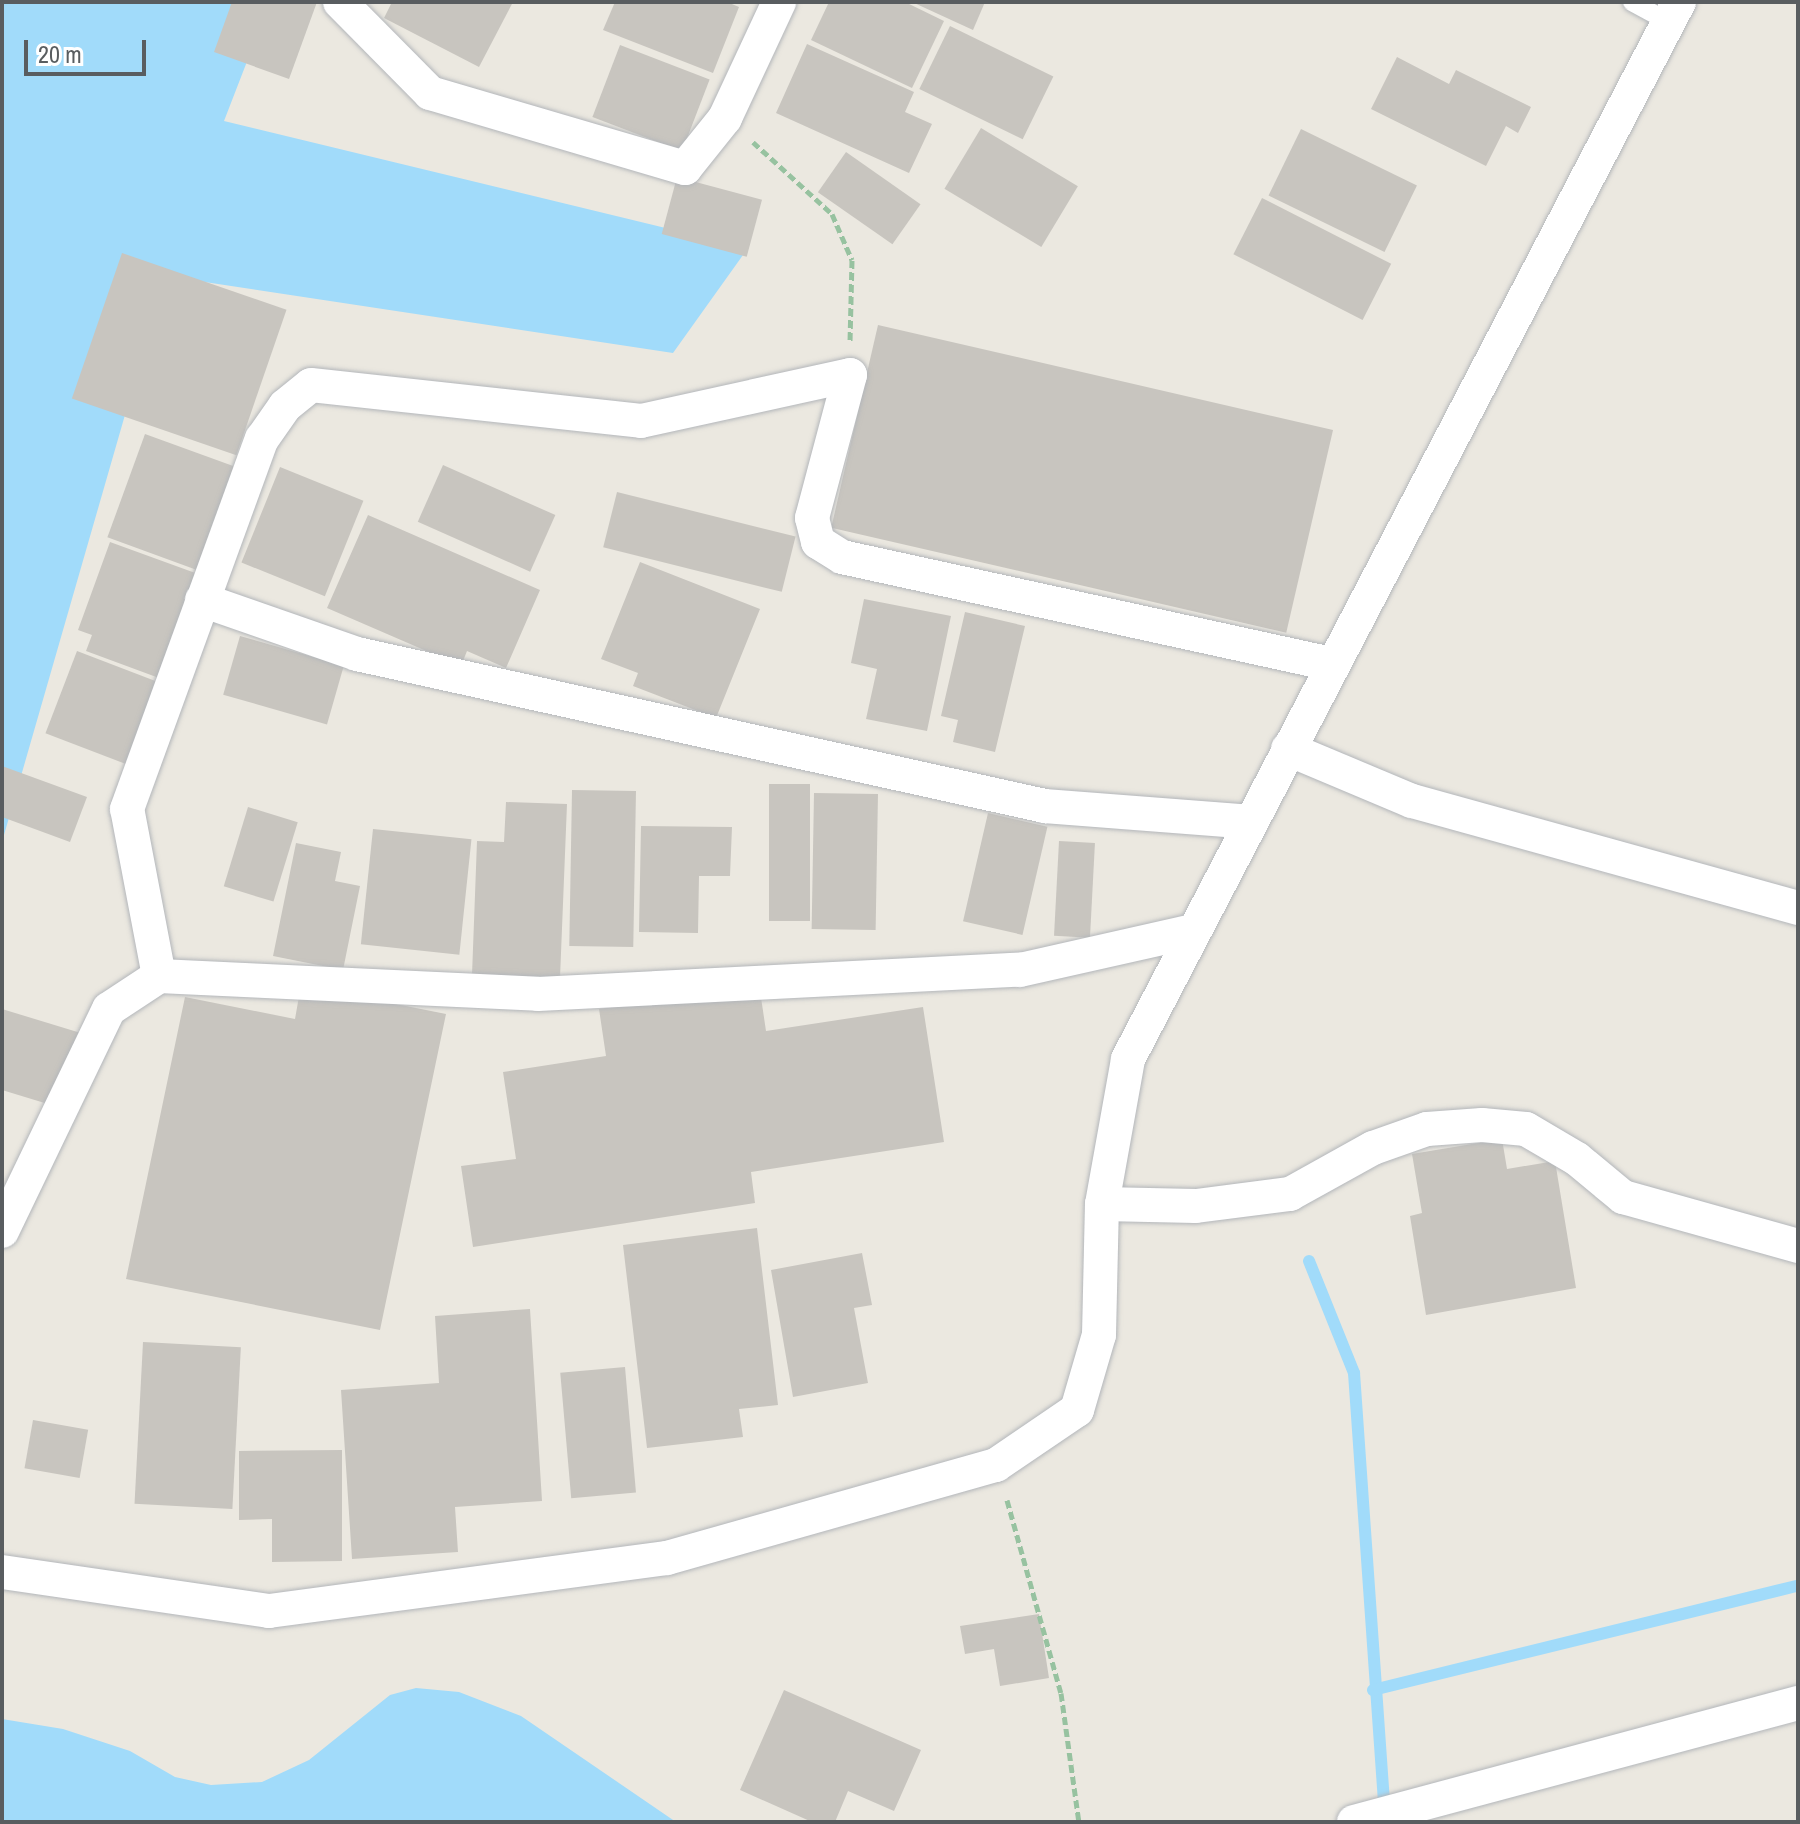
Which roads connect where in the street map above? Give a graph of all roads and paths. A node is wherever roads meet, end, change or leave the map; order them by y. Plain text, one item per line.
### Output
1 (340, 2) edge
2 (779, 2) edge
3 (1632, 2) edge
4 (1674, 12) edge
5 (725, 118) junction
6 (850, 375) junction
7 (202, 600) junction
8 (1331, 664) junction
9 (1288, 749) junction
10 (1251, 822) junction
11 (1798, 908) edge
12 (1193, 931) junction
13 (159, 976) junction
14 (1102, 1204) junction
15 (2, 1231) edge
16 (1798, 1246) edge
17 (996, 1465) junction
18 (2, 1572) edge
19 (1798, 1703) edge
20 (1079, 1822) edge
21 (1354, 1822) edge

1 - 5 street
2 - 5 street
3 - 4 lane
4 - 8 street
5 - 6 path
6 - 7 street
6 - 8 street
7 - 10 street
7 - 13 street
8 - 9 street
9 - 10 street
9 - 11 street
10 - 12 street
12 - 13 street
12 - 14 street
13 - 15 street
14 - 16 street
14 - 17 street
17 - 18 street
17 - 20 path
19 - 21 street

